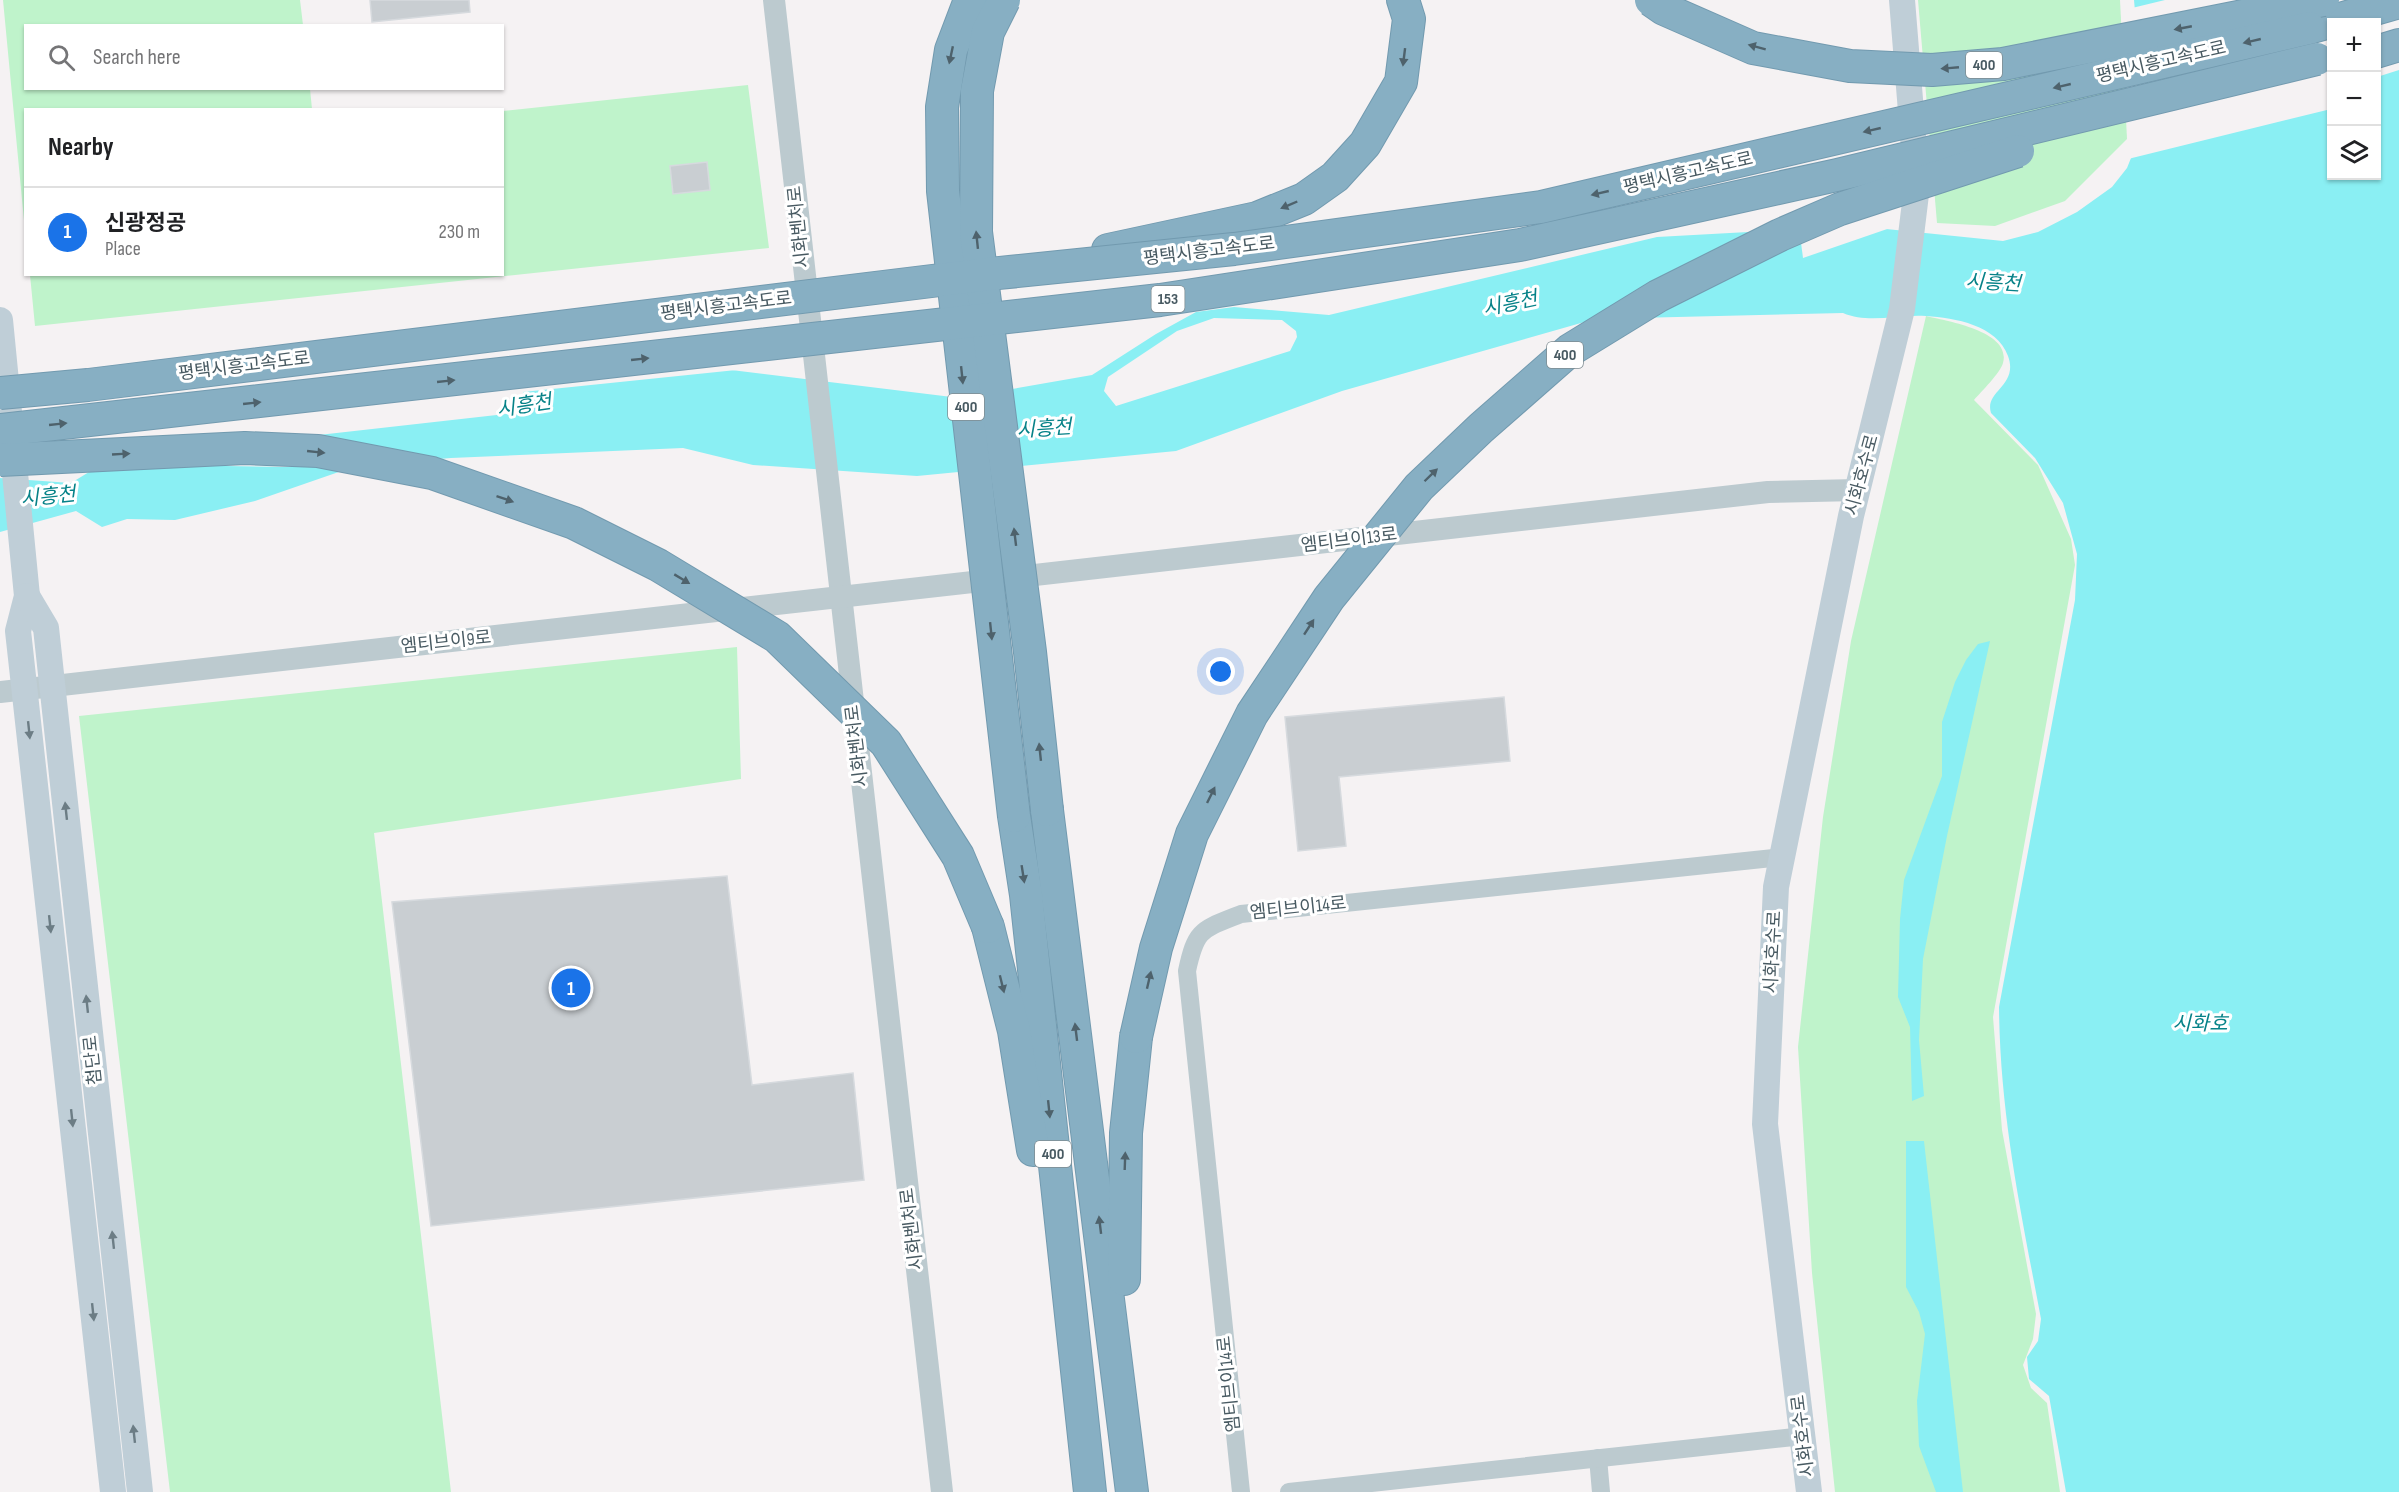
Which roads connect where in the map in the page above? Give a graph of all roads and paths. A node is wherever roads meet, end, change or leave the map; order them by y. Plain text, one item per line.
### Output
1 (774, 0) edge
2 (970, 0) edge
3 (1004, 0) edge
4 (1403, 0) edge
5 (1652, 0) edge
6 (1902, 0) edge
7 (2323, 0) edge
8 (2399, 2) edge
9 (2399, 37) edge
10 (2381, 42) edge
11 (2399, 45) edge
12 (2381, 50) edge
13 (2327, 56) edge
14 (2327, 67) edge
15 (989, 274) junction
16 (0, 320) edge
17 (4, 388) edge
18 (0, 430) edge
19 (0, 460) edge
20 (1858, 490) junction
21 (27, 596) junction
22 (840, 598) junction
23 (52, 686) junction
24 (12, 691) edge
25 (1782, 857) junction
26 (1803, 1436) junction
27 (1598, 1458) junction
28 (113, 1492) edge
29 (140, 1492) edge
30 (942, 1492) edge
31 (1089, 1492) edge
32 (1132, 1492) edge
33 (1140, 1492) edge
34 (1240, 1492) edge
35 (1289, 1492) edge
36 (1601, 1492) edge
37 (1809, 1492) edge

1 - 22 street, 시화벤처로
2 -> 31 highway, 400, bridge
32 -> 3 highway, bridge
4 -> 15 highway, bridge
7 -> 5 highway, 400, bridge
6 - 20 main road, 시화호수로
8 -> 15 highway, 평택시흥고속도로, bridge
9 - 10 highway
11 - 12 highway
18 -> 13 highway, 평택시흥고속도로 / 153, bridge
33 -> 14 highway, 400, bridge
15 - 17 highway, 평택시흥고속도로, bridge
16 - 17 main road
17 - 21 main road, bridge
19 -> 31 highway, bridge
20 - 22 street, 엠티브이13로
20 - 25 main road, 시화호수로
21 - 23 main road, 첨단로
21 - 24 main road, 첨단로
22 - 23 street, 엠티브이9로
22 - 30 street, 시화벤처로
23 - 24 street, 엠티브이9로
29 -> 23 main road, 첨단로
24 -> 28 main road, 첨단로
25 - 26 main road, 시화호수로
25 - 34 street, 엠티브이14로
26 - 27 street
26 - 37 main road, 시화호수로
27 - 35 street
27 - 36 street

